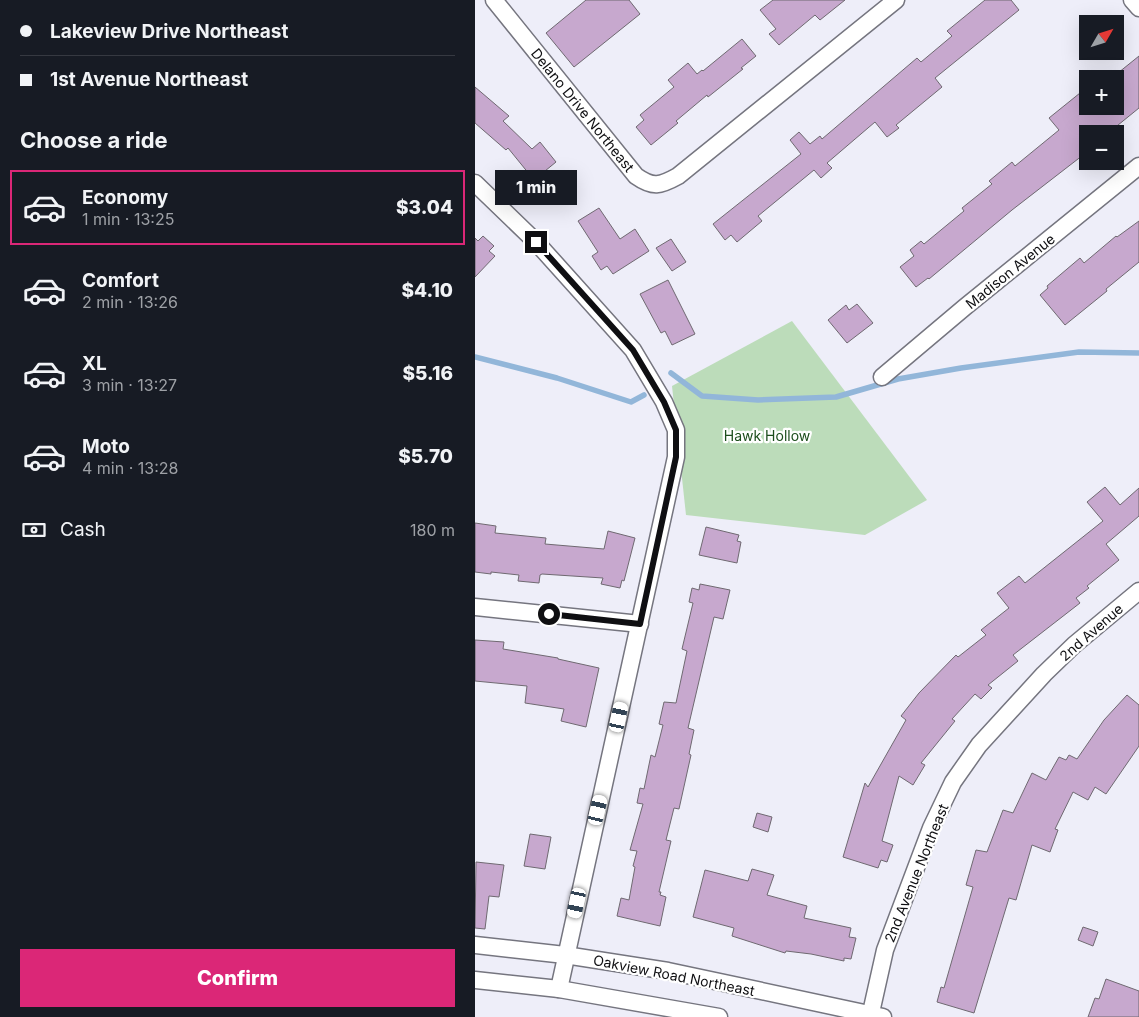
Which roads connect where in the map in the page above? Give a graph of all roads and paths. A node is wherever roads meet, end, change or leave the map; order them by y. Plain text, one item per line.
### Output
1 (896, 0) edge
2 (1132, 0) edge
3 (499, 2) edge
4 (1139, 8) edge
5 (1139, 166) edge
6 (475, 183) edge
7 (882, 377) dead end
8 (1139, 591) edge
9 (475, 606) edge
10 (640, 624) junction
11 (1045, 673) joint
12 (475, 946) edge
13 (565, 955) junction
14 (475, 980) edge
15 (559, 989) junction
16 (875, 1016) edge
17 (719, 1017) edge

1 - 3 street, Delano Drive Northeast
2 - 4 street
5 - 7 street, Madison Avenue
6 - 10 street
8 - 11 street, 2nd Avenue
9 - 10 street
10 - 13 street
11 - 16 street, 2nd Avenue Northeast
12 - 13 street, Oakview Road Northeast
13 - 15 street
13 - 16 street, Oakview Road Northeast
14 - 15 street
15 - 17 street

